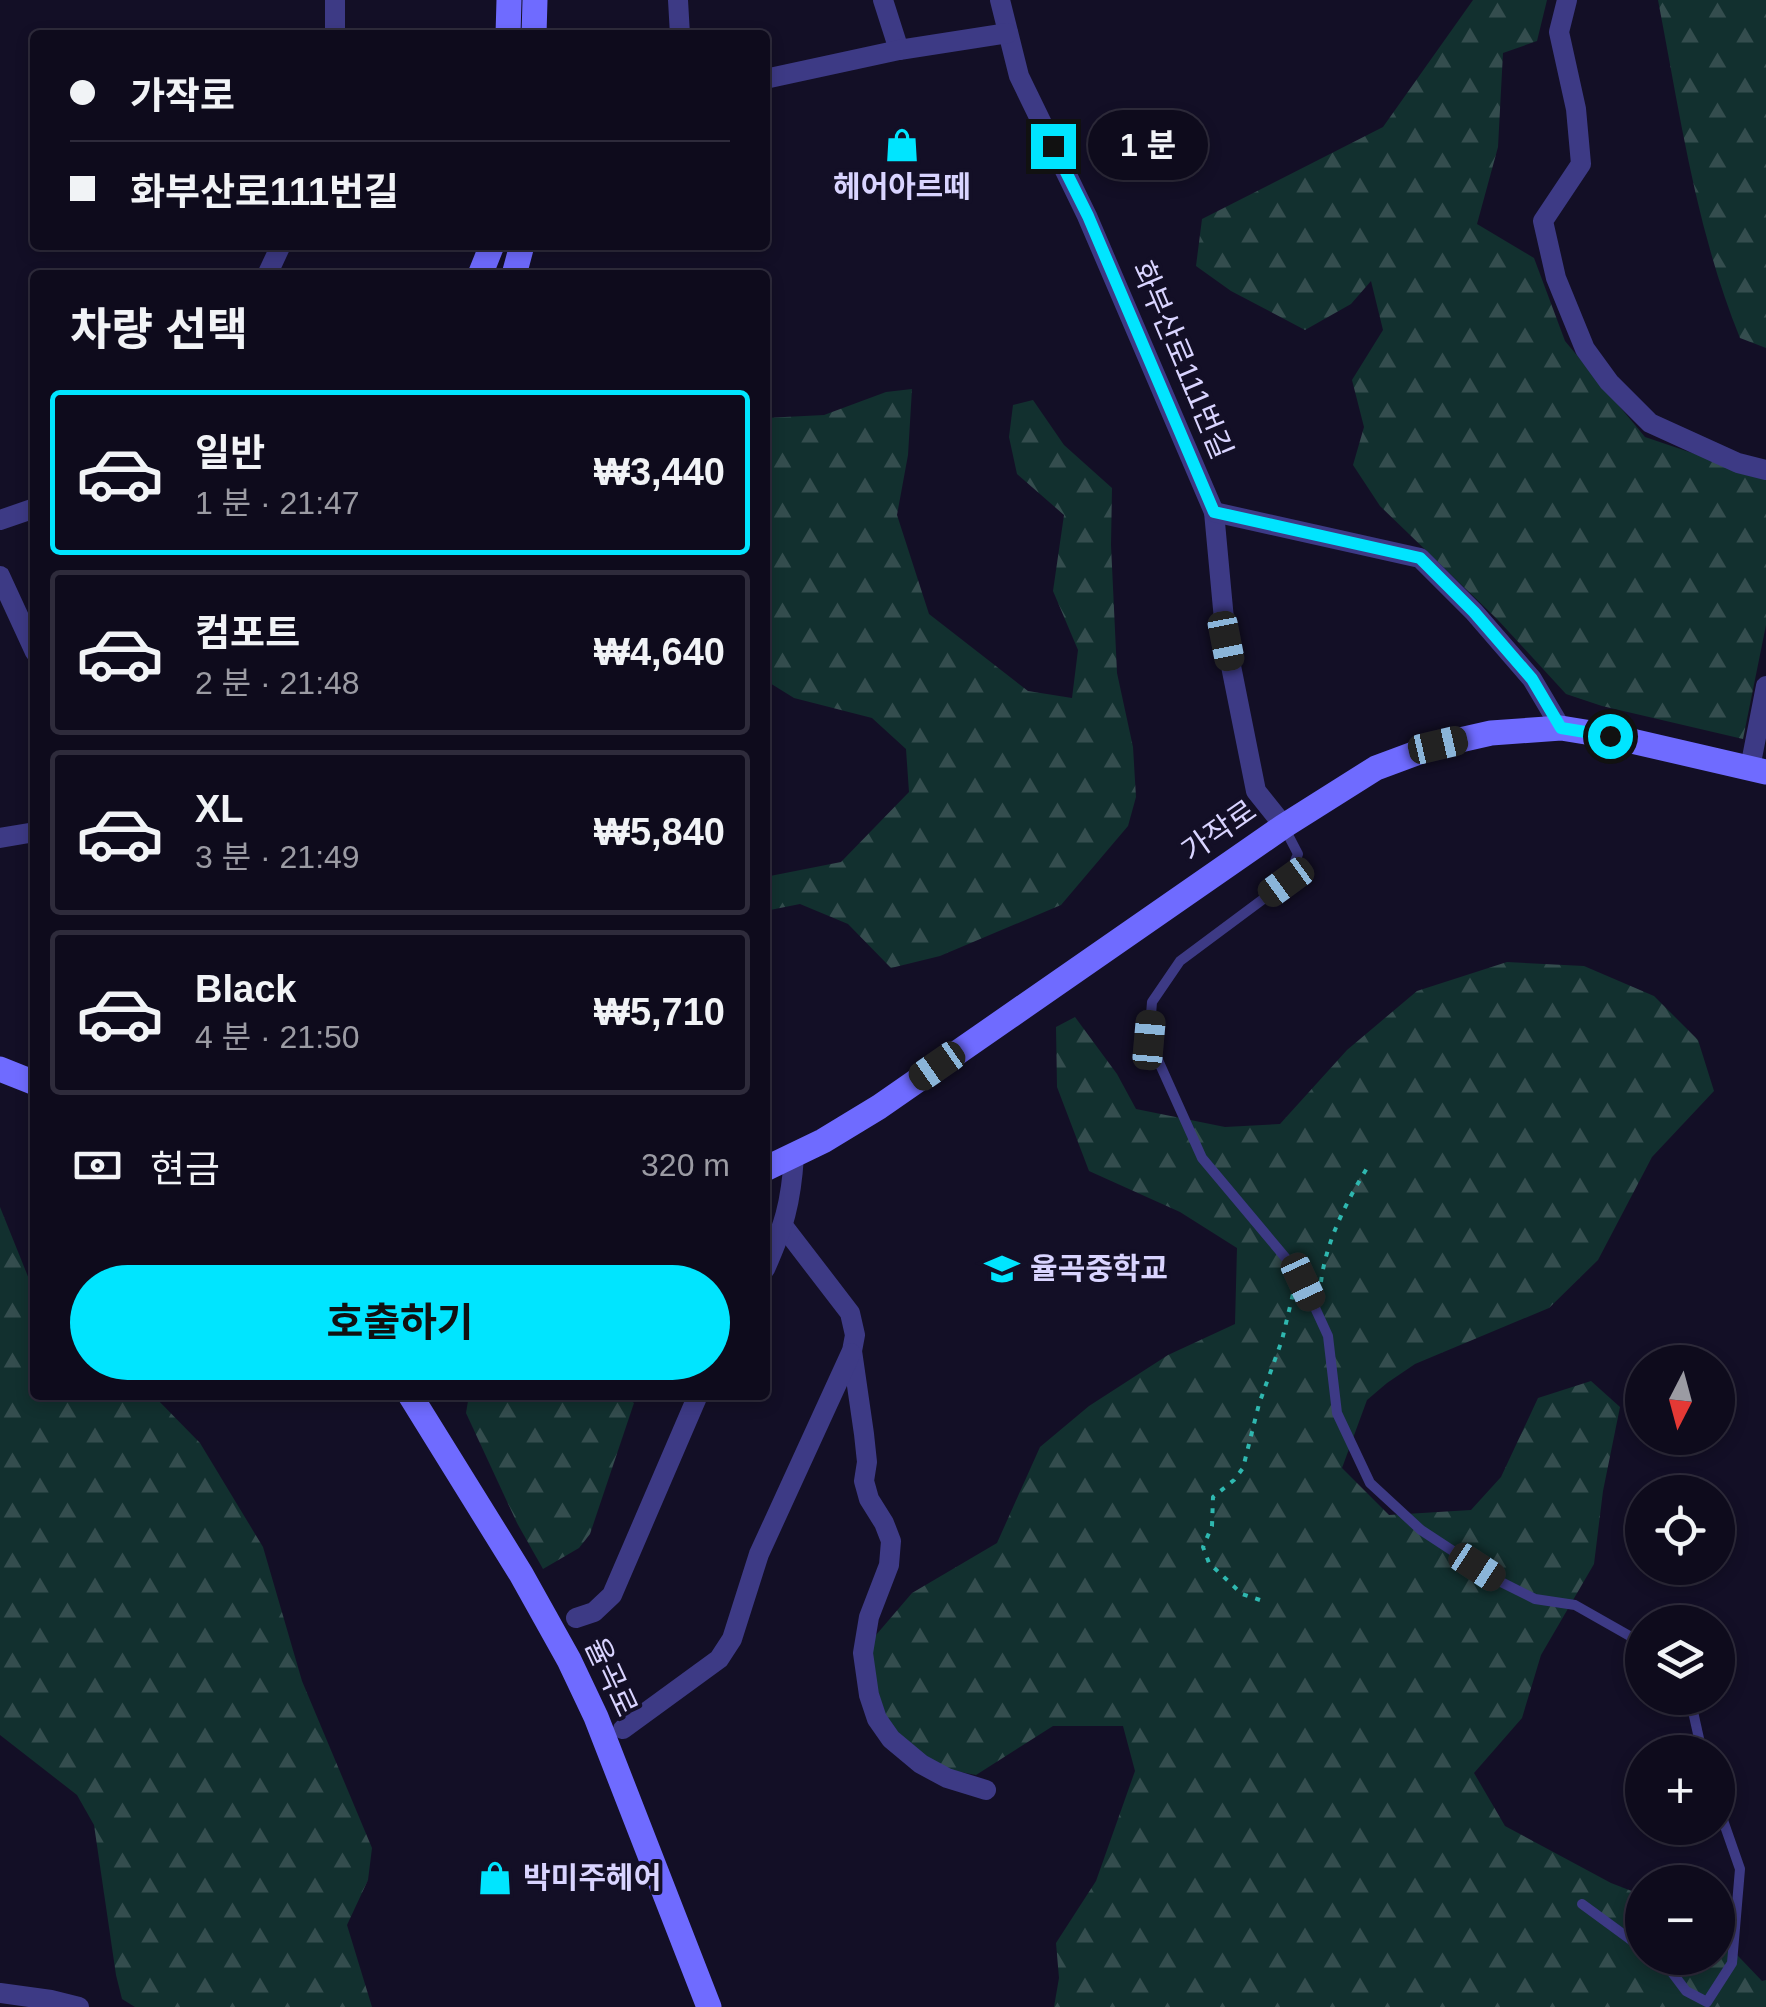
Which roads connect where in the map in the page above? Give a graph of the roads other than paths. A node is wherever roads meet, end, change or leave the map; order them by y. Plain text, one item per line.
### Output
1 (335, 0) edge
2 (509, 0) edge
3 (535, 0) edge
4 (678, 0) edge
5 (882, 0) edge
6 (1000, 0) edge
7 (1566, 0) edge
8 (335, 30) edge
9 (508, 30) edge
10 (534, 30) edge
11 (680, 30) edge
12 (1008, 33) junction
13 (899, 50) junction
14 (770, 78) edge
15 (1766, 470) edge
16 (30, 510) edge
17 (1214, 512) junction
18 (0, 520) edge
19 (0, 576) edge
20 (30, 641) edge
21 (1766, 686) edge
22 (1561, 728) junction
23 (1758, 770) edge
24 (1284, 826) junction
25 (30, 833) edge
26 (0, 838) edge
27 (0, 1069) edge
28 (30, 1081) edge
29 (794, 1156) junction
30 (770, 1167) edge
31 (784, 1227) junction
32 (770, 1258) edge
33 (852, 1351) junction
34 (413, 1400) edge
35 (696, 1400) edge
36 (576, 1618) dead end
37 (1625, 1633) edge
38 (623, 1729) dead end
39 (986, 1790) dead end
40 (1732, 1845) edge
41 (1582, 1904) dead end
42 (1735, 1928) edge
43 (1625, 1936) edge
44 (1674, 1975) edge
45 (1725, 1975) edge
46 (0, 1993) edge
47 (78, 2007) edge
48 (709, 2007) edge

1 - 8 street
2 - 9 street
3 - 10 street
4 - 11 street
5 - 13 street
6 - 12 street, 화부산로111번길
7 - 15 street
12 - 13 street
12 - 17 street, 화부산로111번길
13 - 14 street
16 - 18 street
17 - 22 street
17 - 24 street, 화부산로111번길
19 - 20 street
21 - 23 street
22 - 23 street, 가작로
22 - 24 street, 가작로
24 - 29 street, 가작로
24 - 37 lane
25 - 26 street
27 - 28 street
29 - 30 street, 가작로
29 - 31 street
31 - 32 street
31 - 33 street
33 - 38 street
33 - 39 street
34 - 48 street, 율곡로
35 - 36 street
40 - 42 lane
41 - 43 lane
44 - 45 lane
46 - 47 street

